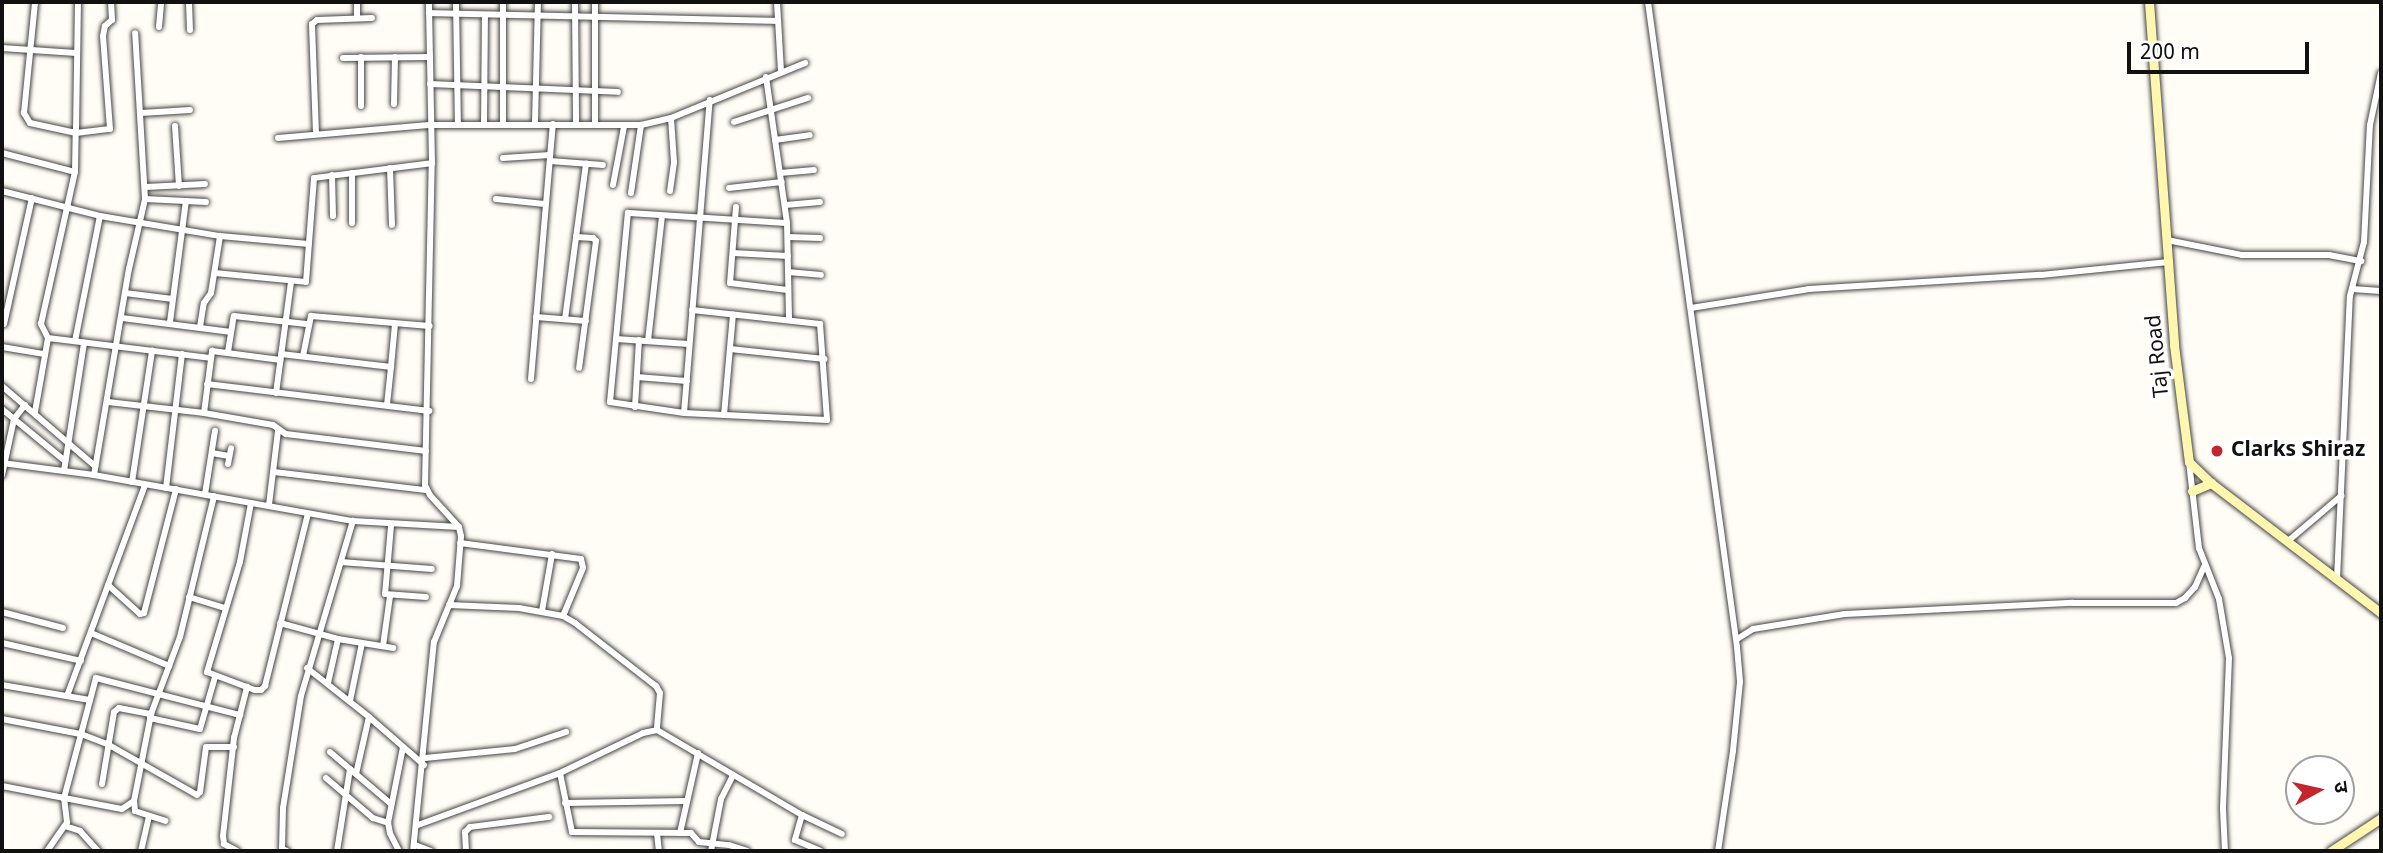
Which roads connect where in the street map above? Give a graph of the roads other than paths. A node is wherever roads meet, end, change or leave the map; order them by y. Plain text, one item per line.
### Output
1 (35, 2) edge
2 (78, 2) edge
3 (111, 2) edge
4 (160, 2) edge
5 (190, 2) edge
6 (357, 2) edge
7 (429, 2) edge
8 (456, 2) edge
9 (503, 2) edge
10 (538, 2) edge
11 (575, 2) edge
12 (595, 2) edge
13 (777, 2) edge
14 (1648, 2) edge
15 (2150, 2) edge
16 (429, 13) junction
17 (456, 14) junction
18 (503, 16) junction
19 (538, 16) junction
20 (485, 17) junction
21 (357, 18) junction
22 (372, 18) dead end
23 (575, 18) junction
24 (596, 19) junction
25 (778, 21) junction
26 (159, 27) dead end
27 (190, 30) dead end
28 (135, 33) dead end
29 (2, 48) edge
30 (31, 50) junction
31 (76, 53) junction
32 (361, 57) junction
33 (395, 57) junction
34 (430, 57) junction
35 (343, 58) dead end
36 (805, 63) dead end
37 (781, 72) junction
38 (2381, 73) edge
39 (766, 77) junction
40 (430, 84) junction
41 (457, 84) junction
42 (482, 84) junction
43 (502, 86) junction
44 (535, 88) junction
45 (575, 90) junction
46 (594, 91) junction
47 (618, 92) dead end
48 (808, 98) dead end
49 (710, 100) junction
50 (394, 104) dead end
51 (362, 106) dead end
52 (190, 110) dead end
53 (771, 111) junction
54 (141, 113) junction
55 (671, 118) junction
56 (734, 122) dead end
57 (503, 124) junction
58 (535, 124) junction
59 (553, 124) junction
60 (576, 124) junction
61 (431, 125) junction
62 (458, 125) junction
63 (484, 125) junction
64 (595, 125) junction
65 (641, 125) junction
66 (175, 126) dead end
67 (624, 127) junction
68 (76, 132) junction
69 (316, 134) junction
70 (810, 135) dead end
71 (278, 138) dead end
72 (775, 140) junction
73 (2, 153) edge
74 (503, 158) dead end
75 (550, 158) junction
76 (432, 163) junction
77 (586, 163) junction
78 (603, 165) dead end
79 (390, 168) junction
80 (814, 170) dead end
81 (75, 172) junction
82 (352, 173) junction
83 (780, 173) junction
84 (332, 175) junction
85 (782, 182) junction
86 (205, 184) dead end
87 (613, 185) dead end
88 (179, 186) junction
89 (146, 187) junction
90 (729, 188) dead end
91 (2, 191) edge
92 (670, 191) dead end
93 (631, 193) dead end
94 (32, 198) junction
95 (496, 199) dead end
96 (145, 200) junction
97 (186, 201) junction
98 (206, 202) dead end
99 (820, 202) dead end
100 (545, 204) junction
101 (785, 205) junction
102 (736, 206) dead end
103 (66, 208) junction
104 (100, 216) junction
105 (333, 216) dead end
106 (662, 216) junction
107 (700, 219) junction
108 (736, 220) junction
109 (352, 223) dead end
110 (787, 223) junction
111 (142, 225) junction
112 (392, 225) dead end
113 (182, 230) junction
114 (220, 236) junction
115 (576, 237) junction
116 (788, 237) junction
117 (820, 239) dead end
118 (2167, 240) junction
119 (309, 244) junction
120 (733, 253) junction
121 (788, 256) junction
122 (2168, 261) junction
123 (2361, 261) junction
124 (788, 272) junction
125 (215, 273) junction
126 (821, 275) dead end
127 (291, 282) junction
128 (2352, 289) junction
129 (788, 290) junction
130 (2381, 291) edge
131 (125, 293) junction
132 (173, 299) junction
133 (1691, 308) junction
134 (692, 310) junction
135 (733, 314) junction
136 (536, 317) junction
137 (121, 318) junction
138 (565, 319) junction
139 (789, 320) junction
140 (586, 321) junction
141 (170, 322) junction
142 (285, 322) junction
143 (4, 324) dead end
144 (307, 324) junction
145 (395, 324) junction
146 (430, 326) junction
147 (200, 327) junction
148 (231, 332) junction
149 (48, 338) junction
150 (616, 339) junction
151 (639, 340) junction
152 (75, 341) junction
153 (648, 341) junction
154 (84, 342) junction
155 (689, 344) junction
156 (2, 347) edge
157 (116, 347) junction
158 (730, 349) junction
159 (152, 351) junction
160 (228, 352) junction
161 (44, 354) junction
162 (181, 354) junction
163 (303, 356) junction
164 (281, 357) junction
165 (210, 358) junction
166 (824, 359) junction
167 (391, 367) junction
168 (579, 368) dead end
169 (636, 377) junction
170 (531, 379) dead end
171 (687, 381) junction
172 (207, 384) junction
173 (2, 386) edge
174 (276, 393) junction
175 (108, 402) junction
176 (25, 405) junction
177 (387, 405) junction
178 (143, 406) junction
179 (635, 407) junction
180 (2, 409) edge
181 (176, 409) junction
182 (429, 411) junction
183 (35, 412) junction
184 (684, 412) junction
185 (204, 413) junction
186 (724, 415) junction
187 (14, 419) junction
188 (215, 431) dead end
189 (278, 431) junction
190 (67, 443) junction
191 (231, 448) dead end
192 (426, 451) junction
193 (212, 453) junction
194 (65, 461) junction
195 (2189, 462) junction
196 (3, 463) edge
197 (95, 466) junction
198 (65, 471) junction
199 (274, 472) junction
200 (2, 475) edge
201 (94, 475) junction
202 (132, 482) junction
203 (2211, 483) junction
204 (145, 485) junction
205 (166, 488) junction
206 (176, 489) junction
207 (426, 490) junction
208 (2192, 491) junction
209 (205, 494) junction
210 (214, 496) junction
211 (2341, 496) junction
212 (251, 503) junction
213 (270, 505) junction
214 (308, 514) junction
215 (353, 521) junction
216 (391, 526) junction
217 (459, 527) junction
218 (2288, 541) junction
219 (460, 543) junction
220 (552, 554) junction
221 (341, 562) junction
222 (387, 567) junction
223 (2204, 567) junction
224 (432, 569) dead end
225 (2337, 579) junction
226 (108, 585) junction
227 (390, 596) junction
228 (189, 597) junction
229 (426, 597) dead end
230 (449, 606) junction
231 (224, 608) junction
232 (542, 611) junction
233 (2, 612) edge
234 (2381, 613) edge
235 (563, 616) junction
236 (280, 623) junction
237 (63, 628) dead end
238 (91, 633) junction
239 (318, 634) junction
240 (338, 639) junction
241 (1737, 639) junction
242 (2, 643) edge
243 (362, 643) junction
244 (383, 646) junction
245 (393, 648) dead end
246 (81, 660) junction
247 (169, 666) junction
248 (307, 668) junction
249 (215, 677) junction
250 (328, 683) junction
251 (2, 685) edge
252 (247, 687) junction
253 (157, 693) junction
254 (67, 696) junction
255 (90, 700) junction
256 (350, 701) junction
257 (208, 706) junction
258 (240, 715) junction
259 (151, 716) junction
260 (369, 717) junction
261 (2, 719) edge
262 (657, 730) junction
263 (566, 732) dead end
264 (81, 734) junction
265 (109, 745) junction
266 (234, 747) junction
267 (403, 747) junction
268 (330, 752) dead end
269 (698, 753) junction
270 (424, 762) junction
271 (143, 764) junction
272 (350, 769) junction
273 (560, 773) junction
274 (356, 775) junction
275 (733, 775) junction
276 (326, 778) dead end
277 (102, 784) dead end
278 (2, 786) edge
279 (345, 794) junction
280 (64, 798) junction
281 (134, 801) junction
282 (686, 801) junction
283 (390, 803) junction
284 (565, 803) junction
285 (802, 815) junction
286 (149, 816) junction
287 (549, 817) dead end
288 (2381, 818) edge
289 (165, 821) dead end
290 (388, 823) junction
291 (418, 825) junction
292 (65, 826) junction
293 (657, 833) junction
294 (680, 833) junction
295 (842, 834) dead end
296 (699, 842) junction
297 (712, 842) junction
298 (413, 850) edge
299 (47, 851) edge
300 (98, 851) edge
301 (141, 851) edge
302 (237, 851) edge
303 (287, 851) edge
304 (337, 851) edge
305 (400, 851) edge
306 (431, 851) edge
307 (465, 851) edge
308 (476, 851) edge
309 (659, 851) edge
310 (697, 851) edge
311 (711, 851) edge
312 (747, 851) edge
313 (821, 851) edge
314 (1718, 851) edge
315 (2225, 851) edge
316 (2331, 851) edge

1 - 30 street
2 - 31 street
3 - 68 street
4 - 26 street
5 - 27 street
6 - 21 street
7 - 16 street
8 - 17 street
9 - 18 street
10 - 19 street
11 - 23 street
12 - 24 street
13 - 25 street
14 - 133 street
15 - 118 main road, Taj Road
16 - 17 street
16 - 34 street
17 - 20 street
17 - 41 street
18 - 19 street
18 - 20 street
18 - 43 street
19 - 23 street
19 - 44 street
20 - 42 street
21 - 22 street
21 - 69 street
23 - 24 street
23 - 45 street
24 - 25 street
24 - 46 street
25 - 37 street
28 - 54 street
29 - 30 street
30 - 31 street
30 - 68 street
31 - 68 street
32 - 33 street
32 - 35 street
32 - 51 street
33 - 34 street
33 - 50 street
34 - 40 street
36 - 37 street
37 - 39 street
38 - 123 street
39 - 49 street
39 - 53 street
40 - 41 street
40 - 61 street
41 - 42 street
41 - 62 street
42 - 43 street
42 - 63 street
43 - 44 street
43 - 57 street
44 - 45 street
44 - 58 street
45 - 46 street
45 - 60 street
46 - 47 street
46 - 64 street
48 - 53 street
49 - 55 street
49 - 107 street
52 - 54 street
53 - 56 street
53 - 72 street
54 - 89 street
55 - 65 street
55 - 92 street
57 - 58 street
57 - 63 street
58 - 59 street
59 - 60 street
59 - 75 street
60 - 64 street
61 - 62 street
61 - 69 street
61 - 76 street
62 - 63 street
64 - 67 street
65 - 67 street
65 - 93 street
66 - 88 street
67 - 87 street
68 - 81 street
69 - 71 street
70 - 72 street
72 - 83 street
73 - 81 street
74 - 75 street
75 - 77 street
75 - 100 street
76 - 79 street
76 - 146 street
77 - 78 street
77 - 115 street
79 - 82 street
79 - 112 street
80 - 83 street
81 - 103 street
82 - 84 street
82 - 109 street
83 - 85 street
84 - 105 street
84 - 119 street
85 - 90 street
85 - 101 street
86 - 88 street
88 - 89 street
89 - 96 street
91 - 94 street
94 - 103 street
94 - 143 street
95 - 100 street
96 - 97 street
96 - 111 street
97 - 98 street
97 - 113 street
99 - 101 street
100 - 136 street
101 - 110 street
102 - 108 street
103 - 104 street
103 - 149 street
104 - 111 street
104 - 152 street
106 - 107 street
106 - 150 street
106 - 153 street
107 - 108 street
107 - 134 street
108 - 110 street
108 - 120 street
110 - 116 street
111 - 113 street
111 - 131 street
113 - 114 street
113 - 132 street
114 - 119 street
114 - 125 street
115 - 138 street
115 - 140 street
116 - 117 street
116 - 121 street
118 - 122 main road, Taj Road
118 - 123 street
119 - 127 street
120 - 121 street
120 - 129 street
121 - 124 street
122 - 133 street
122 - 195 main road, Taj Road
123 - 128 street
124 - 126 street
124 - 129 street
125 - 127 street
125 - 147 street
127 - 142 street
128 - 130 street
128 - 211 street
129 - 139 street
131 - 132 street
131 - 137 street
132 - 141 street
133 - 241 street
134 - 135 street
134 - 155 street
135 - 139 street
135 - 158 street
136 - 138 street
136 - 170 street
137 - 141 street
137 - 157 street
138 - 140 street
139 - 166 street
140 - 168 street
141 - 147 street
142 - 144 street
142 - 148 street
142 - 164 street
144 - 145 street
144 - 163 street
145 - 146 street
145 - 167 street
146 - 182 street
147 - 148 street
148 - 160 street
149 - 152 street
149 - 161 street
150 - 151 street
150 - 179 street
151 - 153 street
151 - 169 street
152 - 154 street
153 - 155 street
154 - 157 street
154 - 190 street
155 - 171 street
156 - 161 street
157 - 159 street
157 - 175 street
158 - 166 street
158 - 186 street
159 - 162 street
159 - 178 street
160 - 164 street
160 - 165 street
161 - 183 street
162 - 165 street
162 - 181 street
163 - 164 street
163 - 167 street
164 - 174 street
165 - 172 street
166 - 186 street
167 - 177 street
169 - 171 street
169 - 179 street
171 - 184 street
172 - 174 street
172 - 185 street
173 - 176 street
174 - 177 street
175 - 178 street
175 - 197 street
176 - 183 street
176 - 187 street
177 - 182 street
178 - 181 street
178 - 202 street
179 - 184 street
180 - 187 street
181 - 185 street
181 - 205 street
182 - 192 street
183 - 190 street
184 - 186 street
185 - 189 street
187 - 194 street
187 - 196 street
188 - 193 street
189 - 192 street
189 - 199 street
190 - 194 street
190 - 197 street
191 - 193 street
192 - 207 street
193 - 209 street
194 - 198 street
195 - 203 main road
195 - 208 street
196 - 198 street
196 - 200 street
197 - 201 street
198 - 201 street
199 - 207 street
199 - 213 street
201 - 202 street
202 - 204 street
203 - 208 main road
203 - 218 main road
204 - 205 street
204 - 226 street
205 - 206 street
206 - 209 street
206 - 226 street
207 - 217 street
208 - 223 street
209 - 210 street
210 - 212 street
210 - 228 street
211 - 218 street
211 - 225 street
212 - 213 street
212 - 231 street
213 - 214 street
214 - 215 street
214 - 236 street
215 - 216 street
215 - 221 street
216 - 217 street
216 - 222 street
217 - 219 street
218 - 225 main road
219 - 220 street
219 - 230 street
220 - 232 street
220 - 235 street
221 - 222 street
221 - 239 street
222 - 224 street
222 - 227 street
223 - 241 street
223 - 315 street
225 - 234 main road
226 - 238 street
227 - 229 street
227 - 244 street
228 - 231 street
228 - 247 street
230 - 232 street
230 - 270 street
231 - 249 street
232 - 235 street
233 - 237 street
235 - 262 street
236 - 239 street
236 - 252 street
238 - 246 street
238 - 247 street
239 - 240 street
239 - 248 street
240 - 243 street
240 - 250 street
241 - 314 street
242 - 246 street
243 - 244 street
243 - 256 street
244 - 245 street
246 - 254 street
247 - 253 street
248 - 250 street
248 - 303 street
249 - 252 street
249 - 257 street
250 - 256 street
251 - 254 street
252 - 258 street
253 - 255 street
253 - 257 street
253 - 259 street
254 - 255 street
255 - 264 street
256 - 260 street
257 - 258 street
257 - 259 street
258 - 266 street
259 - 265 street
259 - 271 street
260 - 267 street
260 - 274 street
261 - 264 street
262 - 269 street
262 - 273 street
263 - 270 street
264 - 265 street
264 - 280 street
265 - 271 street
265 - 277 street
266 - 271 street
266 - 302 street
267 - 270 street
267 - 283 street
268 - 272 street
269 - 275 street
269 - 282 street
270 - 291 street
271 - 281 street
272 - 274 street
272 - 279 street
273 - 284 street
273 - 291 street
274 - 283 street
275 - 285 street
275 - 297 street
276 - 279 street
278 - 280 street
279 - 290 street
279 - 304 street
280 - 281 street
280 - 292 street
281 - 286 street
282 - 284 street
282 - 294 street
283 - 290 street
284 - 293 street
285 - 295 street
285 - 313 street
286 - 289 street
286 - 301 street
287 - 307 street
288 - 316 main road
290 - 305 street
291 - 298 street
292 - 299 street
292 - 300 street
293 - 294 street
293 - 309 street
294 - 296 street
296 - 297 street
296 - 310 street
297 - 311 street
297 - 312 street
298 - 306 street
307 - 308 street

